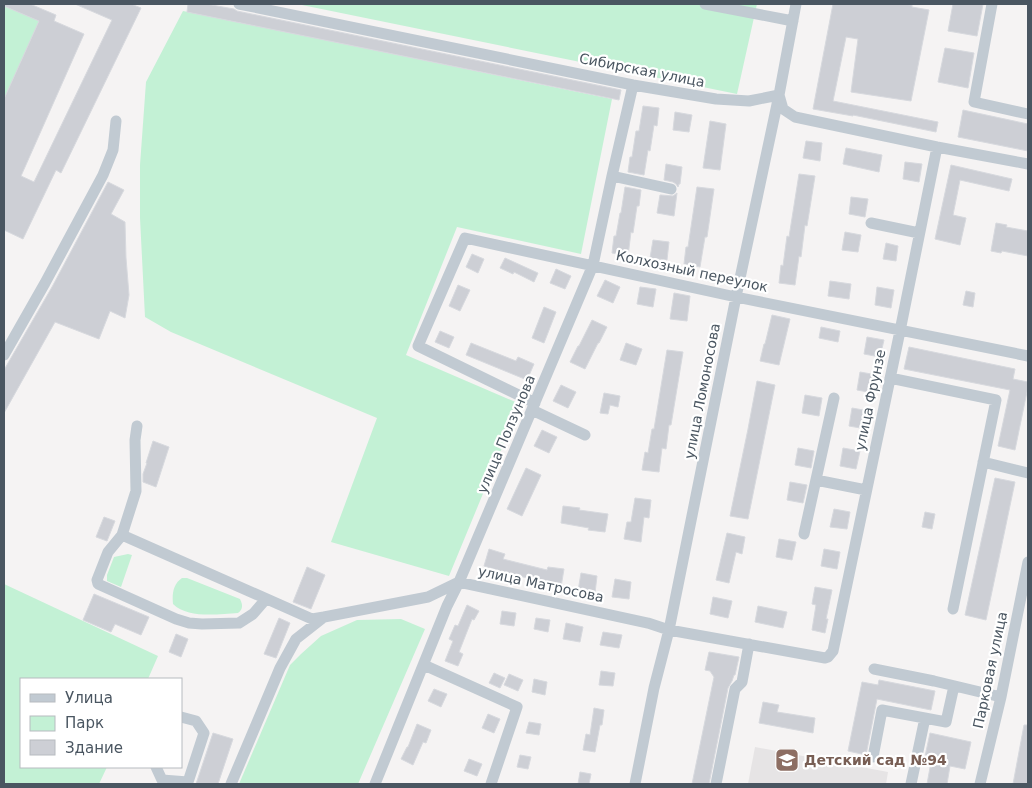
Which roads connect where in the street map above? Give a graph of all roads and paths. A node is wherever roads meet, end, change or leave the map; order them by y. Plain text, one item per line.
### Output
1 (239, 4) edge
2 (705, 4) edge
3 (796, 4) edge
4 (992, 4) edge
5 (793, 21) junction
6 (633, 85) junction
7 (779, 95) junction
8 (1028, 114) edge
9 (116, 121) dead end
10 (936, 147) junction
11 (1028, 164) edge
12 (612, 176) junction
13 (671, 189) dead end
14 (871, 223) dead end
15 (919, 233) junction
16 (594, 265) junction
17 (736, 297) junction
18 (900, 330) junction
19 (4, 355) edge
20 (1028, 356) edge
21 (890, 378) junction
22 (834, 398) dead end
23 (533, 407) junction
24 (137, 426) dead end
25 (584, 435) dead end
26 (983, 462) junction
27 (1028, 473) edge
28 (816, 480) junction
29 (866, 490) junction
30 (804, 534) dead end
31 (122, 535) junction
32 (1028, 562) edge
33 (1027, 579) edge
34 (459, 582) junction
35 (428, 597) junction
36 (266, 600) junction
37 (447, 606) junction
38 (953, 609) dead end
39 (324, 617) junction
40 (669, 630) junction
41 (749, 644) junction
42 (828, 657) joint
43 (424, 665) junction
44 (874, 669) dead end
45 (954, 686) junction
46 (1001, 697) junction
47 (182, 717) edge
48 (924, 718) junction
49 (872, 756) dead end
50 (156, 768) edge
51 (161, 782) edge
52 (231, 784) edge
53 (375, 784) edge
54 (491, 784) edge
55 (635, 784) edge
56 (716, 784) edge
57 (911, 784) edge
58 (980, 784) edge

1 - 6 street, Сибирская улица
2 - 5 street
3 - 5 street, улица Ломоносова
4 - 8 street
5 - 7 street, улица Ломоносова
6 - 7 street, Сибирская улица
6 - 12 street, улица Ползунова
7 - 10 street
7 - 17 street, улица Ломоносова
9 - 19 street
10 - 11 street
10 - 15 street, улица Фрунзе
12 - 13 street
12 - 16 street, улица Ползунова
14 - 15 street
15 - 18 street, улица Фрунзе
16 - 17 street, Колхозный переулок
16 - 23 street, улица Ползунова
16 - 23 street, Колхозный переулок
17 - 18 street, Колхозный переулок
17 - 40 street, улица Ломоносова
18 - 20 street, Колхозный переулок
18 - 21 street, улица Фрунзе
21 - 26 street
21 - 29 street, улица Фрунзе
22 - 28 street
23 - 25 street
23 - 34 street, улица Ползунова
24 - 31 street
26 - 27 street
26 - 38 street
28 - 29 street
28 - 30 street
29 - 42 street, улица Фрунзе
31 - 36 street
31 - 36 street
32 - 33 street, Парковая улица
33 - 46 street, Парковая улица
34 - 35 street, улица Матросова
34 - 37 street, улица Ползунова
34 - 40 street, улица Матросова
35 - 37 street
35 - 39 street, улица Матросова
36 - 39 street
37 - 43 street, улица Ползунова
39 - 52 street, улица Матросова
40 - 41 street, улица Матросова
40 - 55 street, улица Ломоносова
41 - 42 street, улица Матросова
41 - 56 street
43 - 53 street, улица Ползунова
43 - 54 street
44 - 45 street
45 - 46 street
45 - 48 street
46 - 58 street, Парковая улица
47 - 51 street
48 - 49 street
48 - 57 street
50 - 51 street

